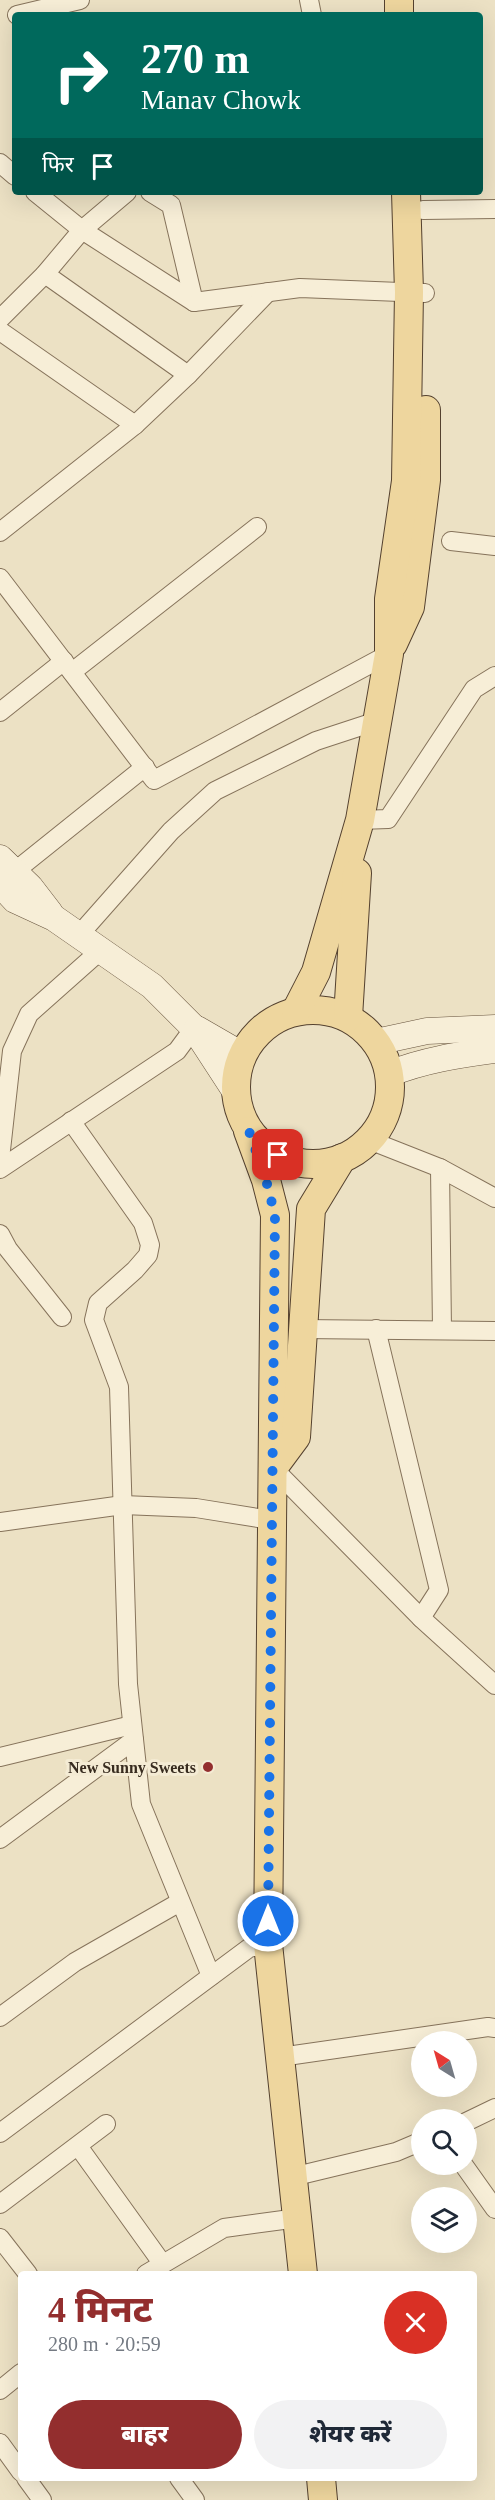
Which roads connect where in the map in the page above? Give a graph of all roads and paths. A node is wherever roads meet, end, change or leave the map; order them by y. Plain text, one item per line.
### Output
1 (80, 0) edge
2 (29, 12) edge
3 (0, 164) edge
4 (12, 174) edge
5 (40, 195) edge
6 (123, 195) edge
7 (155, 195) edge
8 (417, 198) edge
9 (495, 209) edge
10 (82, 230) junction
11 (45, 274) junction
12 (268, 292) junction
13 (417, 292) junction
14 (194, 302) junction
15 (0, 320) edge
16 (0, 331) edge
17 (188, 375) junction
18 (135, 425) junction
19 (257, 527) dead end
20 (0, 532) edge
21 (452, 541) dead end
22 (495, 546) edge
23 (0, 578) edge
24 (389, 654) junction
25 (68, 667) junction
26 (495, 676) edge
27 (0, 712) edge
28 (377, 721) junction
29 (145, 767) junction
30 (360, 820) junction
31 (5, 871) edge
32 (79, 935) junction
33 (101, 950) junction
34 (296, 1011) junction
35 (348, 1017) junction
36 (194, 1028) junction
37 (495, 1028) edge
38 (376, 1042) junction
39 (495, 1050) edge
40 (242, 1055) junction
41 (389, 1074) junction
42 (235, 1090) junction
43 (71, 1121) junction
44 (249, 1131) junction
45 (369, 1140) junction
46 (342, 1158) junction
47 (0, 1159) edge
48 (440, 1168) junction
49 (0, 1169) edge
50 (495, 1198) edge
51 (3, 1247) edge
52 (62, 1317) dead end
53 (302, 1329) junction
54 (376, 1329) junction
55 (442, 1330) junction
56 (495, 1331) edge
57 (273, 1468) junction
58 (123, 1505) junction
59 (271, 1520) junction
60 (0, 1522) edge
61 (421, 1618) junction
62 (495, 1685) edge
63 (133, 1732) junction
64 (0, 1756) edge
65 (0, 1839) edge
66 (180, 1902) junction
67 (268, 1944) junction
68 (211, 1976) junction
69 (0, 2017) edge
70 (495, 2028) edge
71 (280, 2057) junction
72 (495, 2108) edge
73 (477, 2117) edge
74 (106, 2124) dead end
75 (0, 2133) edge
76 (78, 2146) junction
77 (411, 2146) edge
78 (471, 2175) edge
79 (292, 2177) junction
80 (0, 2204) edge
81 (495, 2209) edge
82 (298, 2218) junction
83 (0, 2238) edge
84 (162, 2263) junction
85 (26, 2271) edge
86 (150, 2271) edge
87 (303, 2271) edge
88 (18, 2375) edge
89 (0, 2390) edge
90 (0, 2443) edge
91 (18, 2468) edge
92 (28, 2481) edge
93 (181, 2481) edge
94 (321, 2481) edge
95 (42, 2500) edge
96 (195, 2500) edge
97 (323, 2500) edge

1 - 2 street
3 - 4 street
5 - 10 street
6 - 10 street
7 - 14 street
8 - 9 street
8 - 13 main road
10 - 11 street
10 - 14 street
11 - 15 street
11 - 17 street
12 - 13 street
12 - 14 street
12 - 17 street
13 - 24 main road
16 - 18 street
17 - 18 street
18 - 20 street
19 - 25 street
21 - 22 street
23 - 25 street
24 - 28 main road
24 - 29 street
25 - 27 street
25 - 29 street
26 - 30 street
28 - 30 main road
28 - 32 street
29 - 31 street
30 - 34 main road
30 - 35 main road
31 - 32 main road
32 - 33 main road
33 - 36 main road
33 - 47 street
34 - 35 main road
34 - 40 main road
35 - 38 main road
36 - 40 main road
36 - 42 main road
36 - 43 street
37 - 38 main road
38 - 41 main road
39 - 41 main road
40 - 42 main road
41 - 45 main road
42 - 44 main road
43 - 49 street
43 - 58 street
44 - 46 main road
44 - 57 main road
45 - 46 main road
45 - 48 street
46 - 53 main road
48 - 50 street
48 - 55 street
51 - 52 street
53 - 54 street
53 - 57 main road
54 - 55 street
54 - 61 street
55 - 56 street
57 - 59 main road
57 - 61 street
58 - 59 street
58 - 60 street
58 - 63 street
59 - 67 main road
61 - 62 street
63 - 64 street
63 - 65 street
63 - 66 street
66 - 68 street
66 - 69 street
67 - 68 street
67 - 71 main road
68 - 75 street
70 - 71 street
71 - 79 main road
72 - 73 street
74 - 76 street
76 - 80 street
76 - 84 street
77 - 79 street
78 - 81 street
79 - 82 main road
82 - 84 street
82 - 87 main road
83 - 85 street
84 - 86 street
88 - 89 street
90 - 91 street
92 - 95 street
93 - 96 street
94 - 97 main road

